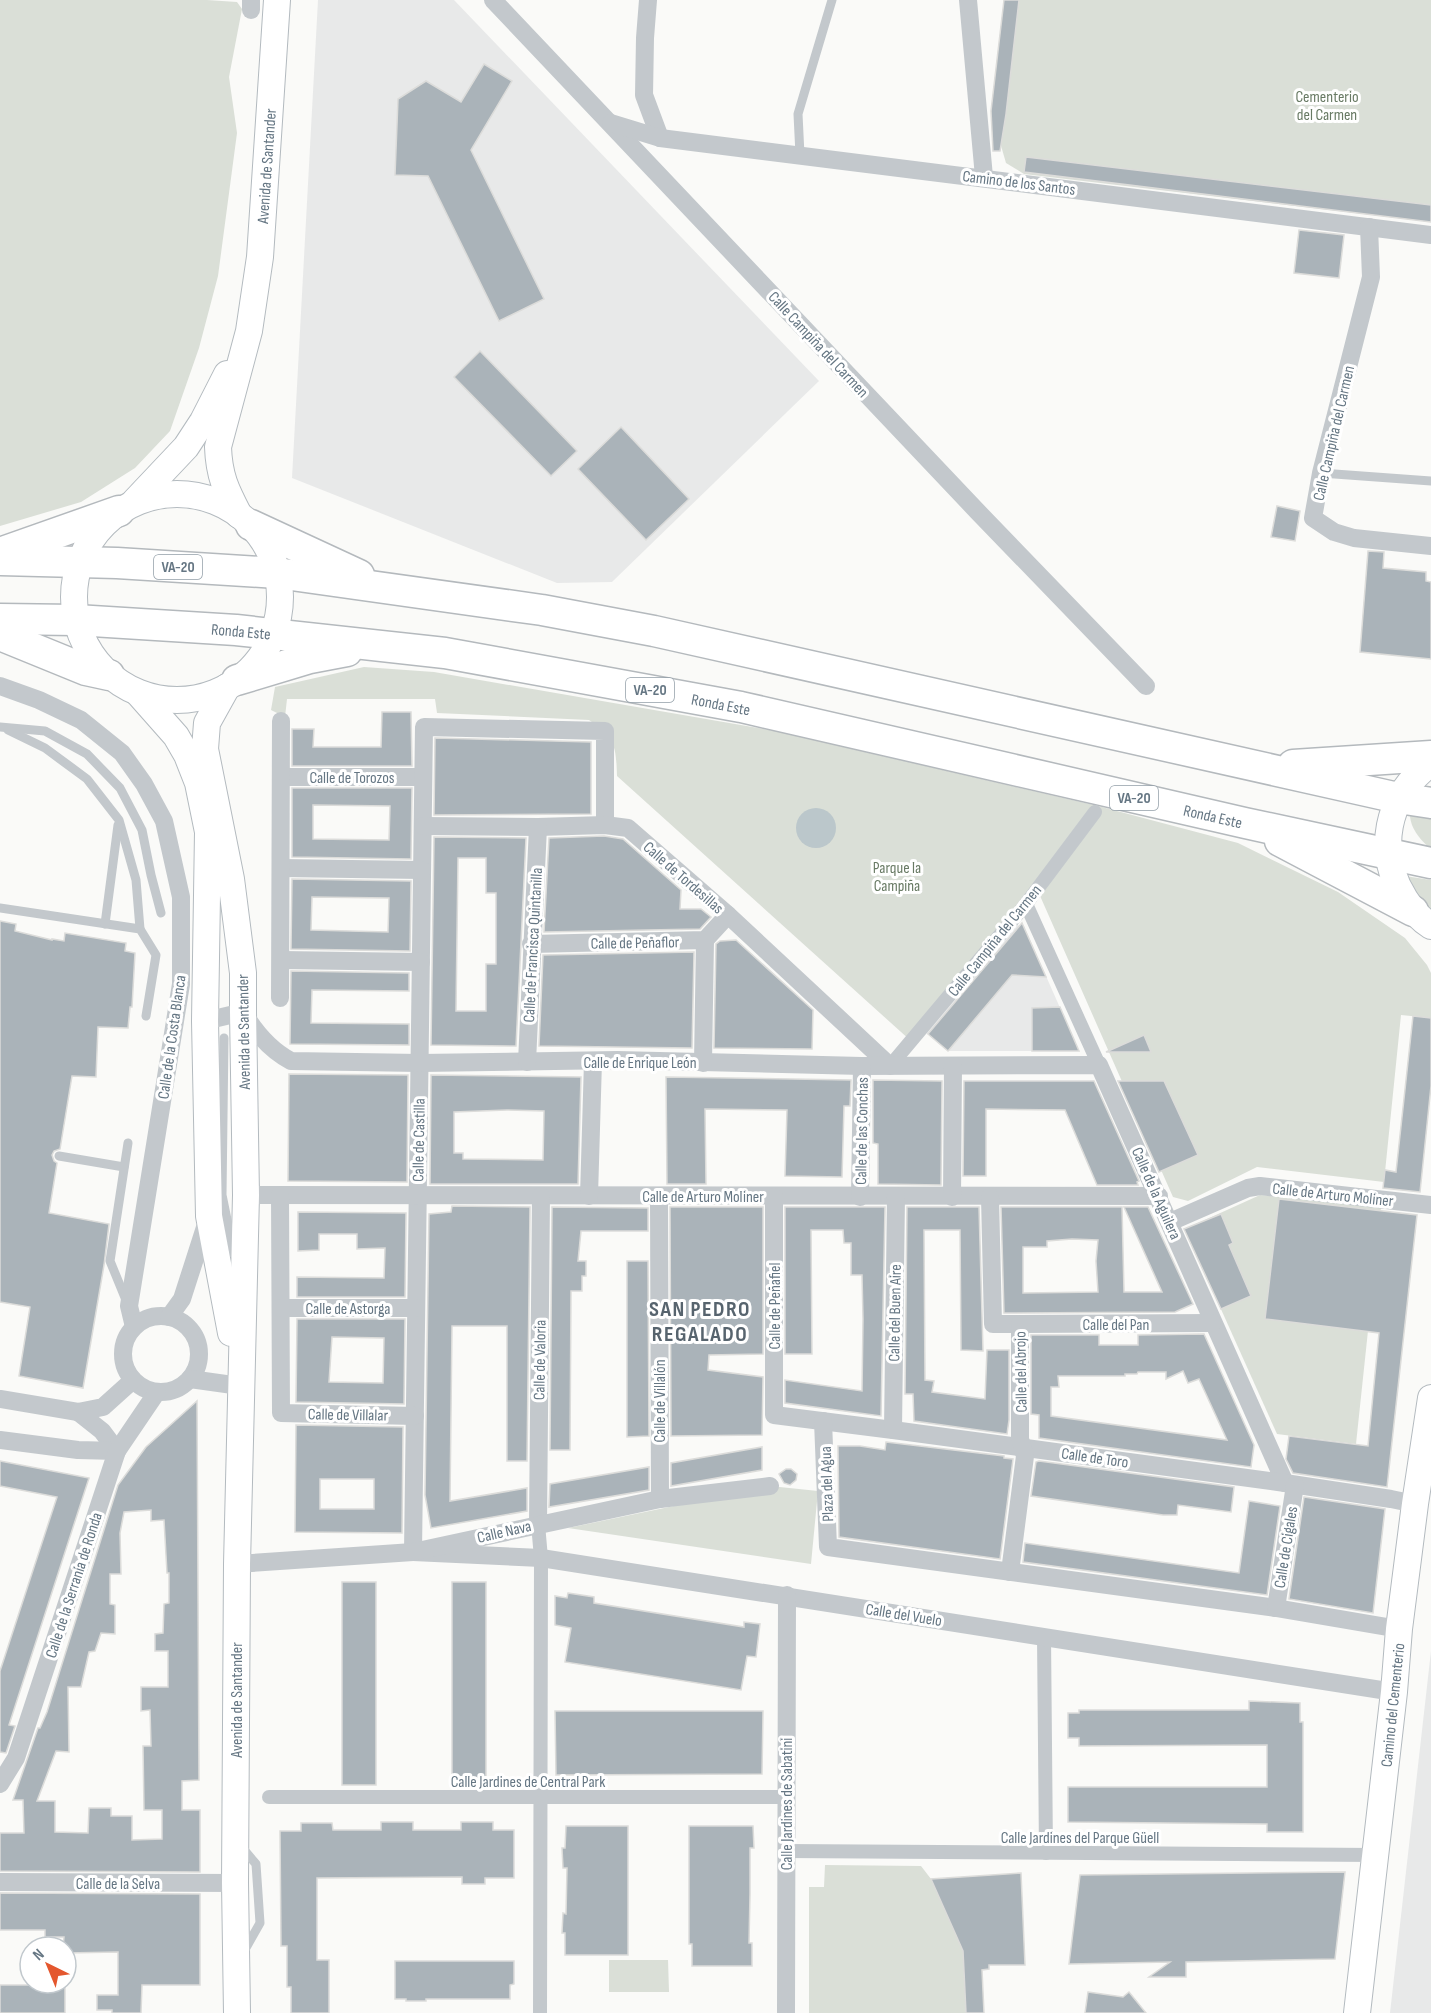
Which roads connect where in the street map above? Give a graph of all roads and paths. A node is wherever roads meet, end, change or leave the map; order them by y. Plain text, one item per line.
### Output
1 (277, 0) edge
2 (494, 0) edge
3 (648, 0) edge
4 (832, 0) edge
5 (968, 0) edge
6 (609, 122) junction
7 (660, 138) junction
8 (800, 155) junction
9 (984, 177) junction
10 (1369, 227) junction
11 (1431, 235) edge
12 (249, 331) junction
13 (1321, 473) junction
14 (1431, 481) edge
15 (126, 507) junction
16 (245, 520) junction
17 (1431, 546) edge
18 (0, 553) edge
19 (0, 560) edge
20 (79, 562) junction
21 (277, 573) junction
22 (384, 587) junction
23 (0, 620) edge
24 (76, 620) junction
25 (273, 633) junction
26 (0, 635) edge
27 (372, 646) junction
28 (109, 675) junction
29 (232, 683) junction
30 (0, 686) edge
31 (1146, 686) dead end
32 (138, 693) junction
33 (280, 721) dead end
34 (0, 727) edge
35 (1431, 756) edge
36 (1431, 763) edge
37 (1266, 767) junction
38 (282, 777) junction
39 (423, 777) junction
40 (1398, 798) junction
41 (1431, 803) edge
42 (1095, 812) dead end
43 (119, 820) junction
44 (1245, 823) junction
45 (605, 825) junction
46 (423, 826) junction
47 (538, 827) junction
48 (1388, 855) junction
49 (1431, 863) edge
50 (281, 868) junction
51 (422, 870) junction
52 (1026, 904) junction
53 (0, 908) edge
54 (161, 913) dead end
55 (728, 915) junction
56 (1425, 923) edge
57 (105, 924) junction
58 (140, 929) junction
59 (705, 940) junction
60 (531, 944) junction
61 (281, 960) junction
62 (421, 962) junction
63 (280, 998) dead end
64 (243, 1012) junction
65 (146, 1016) dead end
66 (205, 1021) junction
67 (225, 1038) dead end
68 (593, 1061) junction
69 (527, 1062) junction
70 (703, 1062) junction
71 (420, 1063) junction
72 (1099, 1065) junction
73 (862, 1066) junction
74 (890, 1066) junction
75 (952, 1066) junction
76 (128, 1143) dead end
77 (58, 1156) dead end
78 (124, 1167) junction
79 (246, 1195) junction
80 (280, 1195) junction
81 (417, 1196) junction
82 (541, 1196) junction
83 (590, 1196) junction
84 (659, 1196) junction
85 (896, 1196) junction
86 (1159, 1196) junction
87 (774, 1197) junction
88 (860, 1197) junction
89 (952, 1197) junction
90 (990, 1197) junction
91 (1431, 1205) edge
92 (209, 1216) junction
93 (1170, 1222) junction
94 (243, 1297) junction
95 (129, 1306) junction
96 (281, 1308) junction
97 (416, 1308) junction
98 (169, 1317) junction
99 (1212, 1323) junction
100 (1020, 1324) junction
101 (134, 1327) junction
102 (190, 1379) junction
103 (133, 1380) junction
104 (240, 1386) junction
105 (157, 1392) junction
106 (1431, 1398) edge
107 (0, 1399) edge
108 (78, 1412) junction
109 (774, 1415) joint
110 (415, 1416) junction
111 (823, 1421) junction
112 (893, 1430) junction
113 (0, 1440) edge
114 (1022, 1448) junction
115 (117, 1451) junction
116 (1290, 1484) junction
117 (770, 1486) dead end
118 (660, 1499) junction
119 (1415, 1504) junction
120 (538, 1524) junction
121 (413, 1552) junction
122 (541, 1558) junction
123 (237, 1563) junction
124 (1010, 1572) junction
125 (787, 1596) junction
126 (1276, 1608) junction
127 (1399, 1629) junction
128 (1044, 1636) junction
129 (1394, 1692) junction
130 (8, 1759) edge
131 (0, 1784) edge
132 (269, 1797) dead end
133 (541, 1797) junction
134 (786, 1797) junction
135 (785, 1851) junction
136 (1046, 1853) junction
137 (1375, 1855) junction
138 (0, 1882) edge
139 (246, 1883) junction
140 (237, 2013) edge
141 (540, 2013) edge
142 (786, 2013) edge
143 (1357, 2013) edge

1 - 12 main road, Avenida de Santander
2 - 6 street, Calle Campiña del Carmen
3 - 7 street
4 - 8 lane
5 - 9 street
6 - 7 street, Camino de los Santos
6 - 31 street, Calle Campiña del Carmen
7 - 8 street, Camino de los Santos
8 - 9 street, Camino de los Santos
9 - 10 street, Camino de los Santos
10 - 11 street, Camino de los Santos
10 - 13 street, Calle Campiña del Carmen
12 - 15 main road, Avenida de Santander
12 - 16 main road, Avenida de Santander
13 - 14 lane
13 - 17 street, Calle Campiña del Carmen
15 - 16 main road
15 - 18 highway
15 - 20 main road, Avenida de Santander
16 - 21 main road, Avenida de Santander
16 - 22 highway
19 - 20 highway, VA-20
20 - 21 highway, VA-20
20 - 24 main road, Avenida de Santander
21 - 22 highway, VA-20
21 - 25 main road, Avenida de Santander
22 - 37 highway, VA-20
23 - 24 highway, Ronda Este / VA-20
24 - 25 highway, Ronda Este / VA-20
24 - 28 main road, Avenida de Santander
25 - 27 highway, Ronda Este / VA-20
25 - 29 main road, Avenida de Santander
26 - 28 highway
27 - 29 highway
27 - 44 highway, Ronda Este / VA-20
28 - 32 main road, Avenida de Santander
29 - 32 main road
29 - 64 main road, Avenida de Santander
30 - 95 street, Calle de la Costa Blanca
32 - 66 main road, Avenida de Santander
33 - 38 street
34 - 43 lane
34 - 54 lane
35 - 37 highway
36 - 40 main road
37 - 40 highway, VA-20
38 - 39 street, Calle de Torozos
38 - 50 street
39 - 45 street, Calle de Castilla
39 - 46 street, Calle de Castilla
40 - 41 highway, VA-20
40 - 48 main road
42 - 52 street, Calle Campiña del Carmen
43 - 57 lane
43 - 58 lane
44 - 48 highway, Ronda Este / VA-20
44 - 56 highway
45 - 47 street, Calle de Tordesillas
45 - 55 street, Calle de Tordesillas
46 - 47 street, Calle de Tordesillas
46 - 51 street, Calle de Castilla
47 - 60 street, Calle de Francisca Quintanilla
48 - 49 highway, Ronda Este / VA-20
48 - 56 main road
50 - 51 street
50 - 61 street
51 - 62 street, Calle de Castilla
52 - 72 street, Calle de la Aguilera
52 - 74 street, Calle Campiña del Carmen
53 - 57 lane
55 - 59 street
55 - 74 street, Calle de Tordesillas
57 - 58 lane
58 - 65 lane
59 - 60 street, Calle de Peñaflor
59 - 70 street
60 - 69 street, Calle de Francisca Quintanilla
61 - 62 street
61 - 63 street
62 - 71 street, Calle de Castilla
64 - 66 street
64 - 71 street, Calle de Enrique León
64 - 79 main road, Avenida de Santander
66 - 92 main road, Avenida de Santander
67 - 94 lane
68 - 69 street, Calle de Enrique León
68 - 70 street, Calle de Enrique León
68 - 83 street
69 - 71 street, Calle de Enrique León
70 - 73 street, Calle de Enrique León
71 - 81 street, Calle de Castilla
72 - 75 street, Calle de Enrique León
72 - 86 street, Calle de la Aguilera
73 - 74 street, Calle de Enrique León
73 - 88 street, Calle de las Conchas
74 - 75 street, Calle de Enrique León
75 - 89 street
76 - 78 lane
77 - 78 lane
78 - 95 lane
79 - 80 street, Calle de Arturo Moliner
79 - 94 main road, Avenida de Santander
80 - 81 street, Calle de Arturo Moliner
80 - 96 street
81 - 82 street, Calle de Arturo Moliner
81 - 97 street, Calle de Castilla
82 - 83 street, Calle de Arturo Moliner
82 - 120 street, Calle de Valoria
83 - 84 street, Calle de Arturo Moliner
84 - 87 street, Calle de Arturo Moliner
84 - 118 street, Calle de Villalón
85 - 88 street, Calle de Arturo Moliner
85 - 89 street, Calle de Arturo Moliner
85 - 112 street, Calle del Buen Aire
86 - 90 street, Calle de Arturo Moliner
86 - 93 street, Calle de la Aguilera
87 - 88 street, Calle de Arturo Moliner
87 - 109 street, Calle de Peñafiel
89 - 90 street, Calle de Arturo Moliner
90 - 100 street, Calle del Abrojo
91 - 93 street, Calle de Arturo Moliner
92 - 98 street, Avenida de Santander
92 - 104 main road, Avenida de Santander
93 - 99 street, Calle de la Aguilera
94 - 104 main road, Avenida de Santander
95 - 101 street, Calle de la Costa Blanca
96 - 97 street, Calle de Astorga
96 - 110 street, Calle de Villalar
97 - 110 street, Calle de Castilla
98 - 101 street
98 - 102 street
99 - 100 street, Calle del Pan
99 - 116 street, Calle de la Aguilera
100 - 114 street, Calle del Abrojo
101 - 103 street
102 - 104 street
102 - 105 street
103 - 105 street
103 - 108 street
104 - 123 main road, Avenida de Santander
105 - 115 street, Calle de la Serranía de Ronda
106 - 119 main road, Camino del Cementerio
107 - 108 street
108 - 115 street
109 - 111 street, Calle de Toro
110 - 121 street, Calle de Castilla
111 - 112 street, Calle de Toro
111 - 124 street, Plaza del Agua
112 - 114 street, Calle de Toro
113 - 115 street
114 - 116 street, Calle de Toro
114 - 124 street, Calle del Abrojo
115 - 130 street, Calle de la Serranía de Ronda
116 - 119 street, Calle de Toro
116 - 126 street, Calle de Cigales
117 - 118 street, Calle Nava
118 - 120 street, Calle Nava
119 - 127 main road, Camino del Cementerio
120 - 121 street, Calle Nava
120 - 122 street
121 - 122 street, Calle del Vuelo
121 - 123 street, Calle Nava
122 - 125 street, Calle del Vuelo
122 - 133 street
123 - 139 main road, Avenida de Santander
124 - 126 street
125 - 128 street, Calle del Vuelo
125 - 134 street, Calle Jardines de Sabatini
126 - 127 street
127 - 129 main road, Camino del Cementerio
128 - 129 street, Calle del Vuelo
128 - 136 street
129 - 137 main road, Camino del Cementerio
130 - 131 street, Calle de la Serranía de Ronda
132 - 133 street, Calle Jardines de Central Park
133 - 134 street, Calle Jardines de Central Park
133 - 141 street
134 - 135 street, Calle Jardines de Sabatini
135 - 136 street, Calle Jardines del Parque Güell
135 - 142 street, Calle Jardines de Sabatini
136 - 137 street, Calle Jardines del Parque Güell
137 - 143 main road, Camino del Cementerio
138 - 139 street, Calle de la Selva
139 - 140 main road, Avenida de Santander

